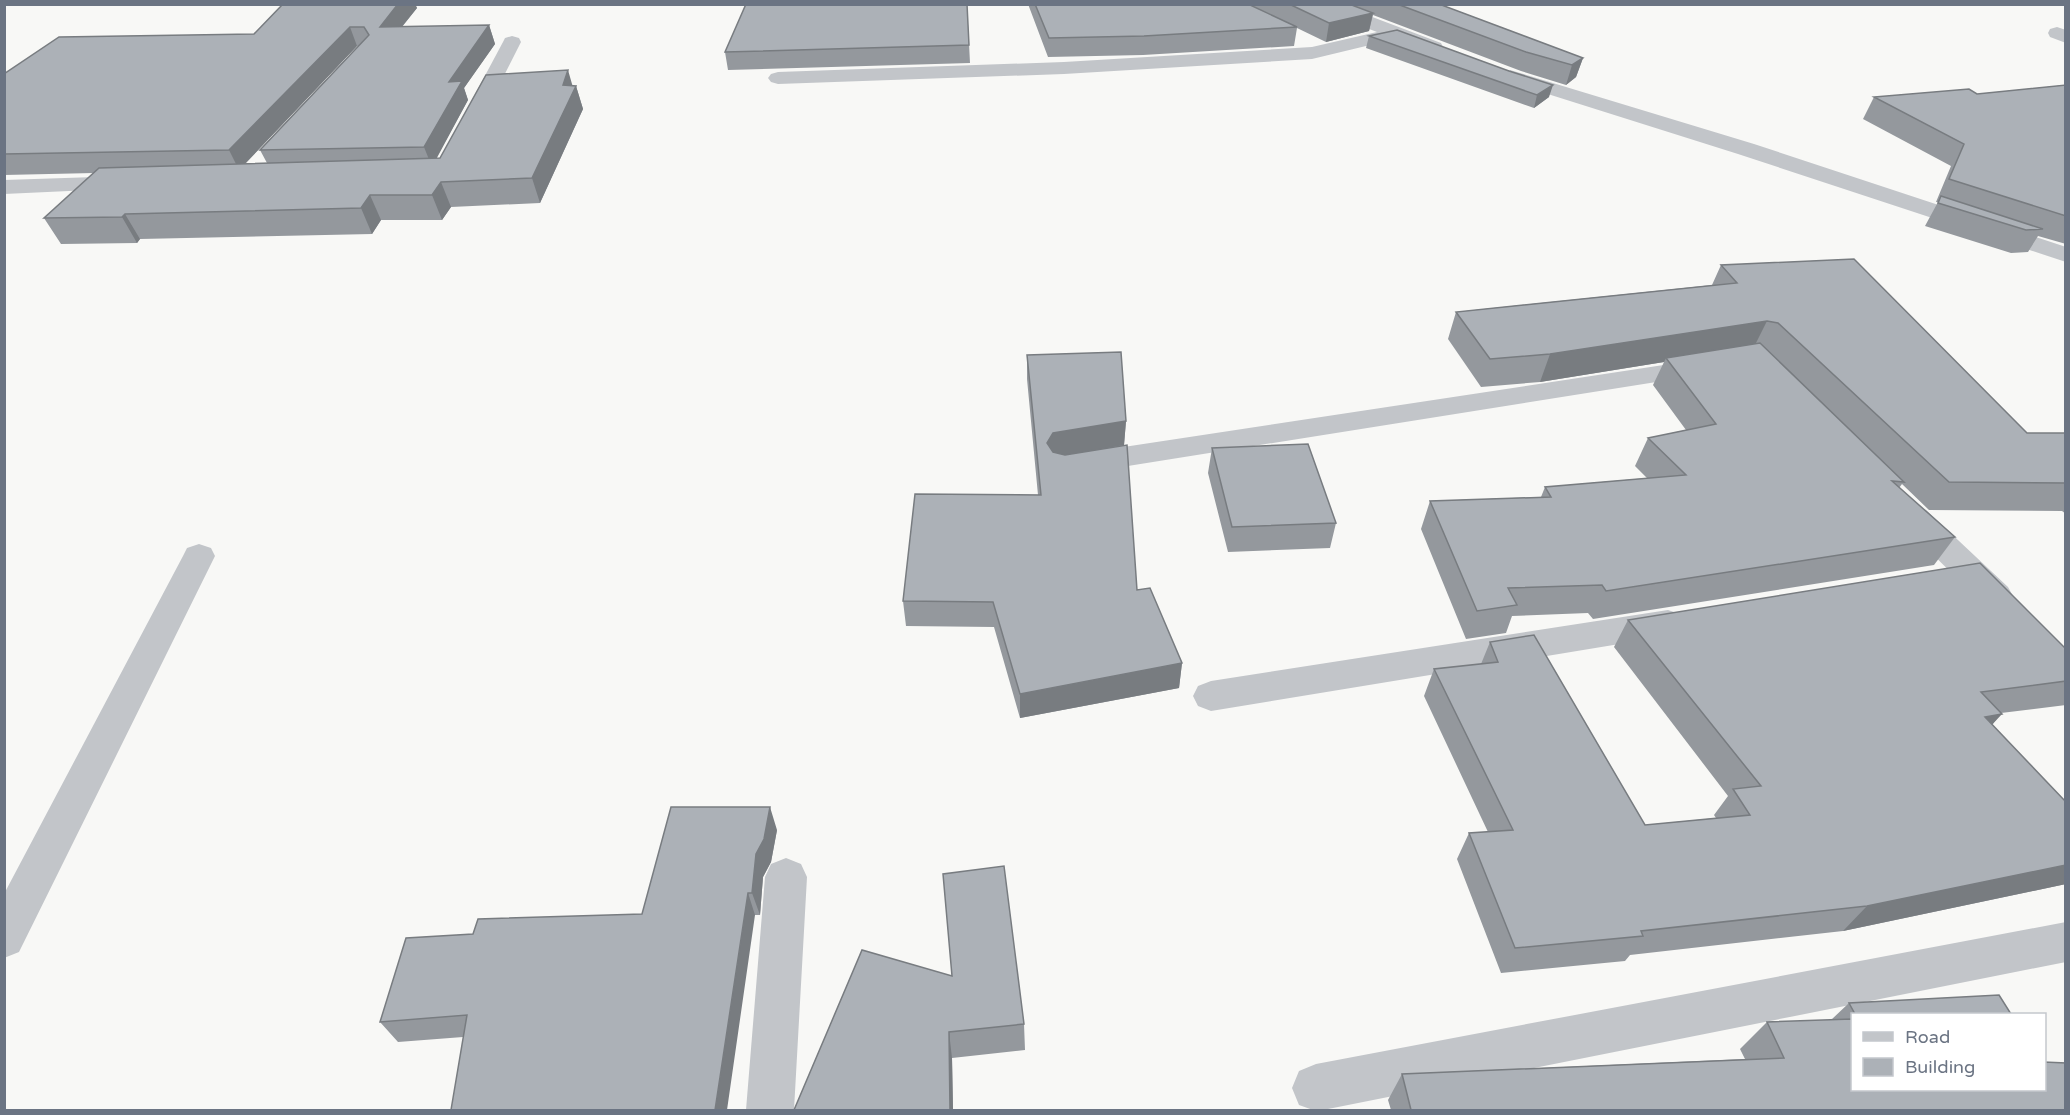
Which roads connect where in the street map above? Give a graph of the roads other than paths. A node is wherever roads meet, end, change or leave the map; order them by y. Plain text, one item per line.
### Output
1 (1320, 4) edge
2 (1395, 33) junction
3 (1296, 37) edge
4 (512, 42) dead end
5 (1325, 50) junction
6 (1449, 53) edge
7 (1492, 69) edge
8 (778, 78) dead end
9 (463, 135) edge
10 (142, 183) edge
11 (4, 187) edge
12 (2066, 255) edge
13 (1730, 363) edge
14 (1064, 466) edge
15 (1896, 500) edge
16 (199, 556) dead end
17 (1972, 574) junction
18 (1937, 579) edge
19 (2014, 614) edge
20 (1703, 617) edge
21 (1211, 696) dead end
22 (786, 877) dead end
23 (4, 938) edge
24 (2066, 942) edge
25 (1316, 1088) dead end
26 (770, 1110) edge

1 - 2 street
2 - 5 street
2 - 6 street
3 - 5 street
4 - 9 street
5 - 8 street
7 - 12 street
10 - 11 street
13 - 14 street
15 - 17 street
16 - 23 street
17 - 18 street
17 - 19 street
20 - 21 street
22 - 26 street
24 - 25 street

